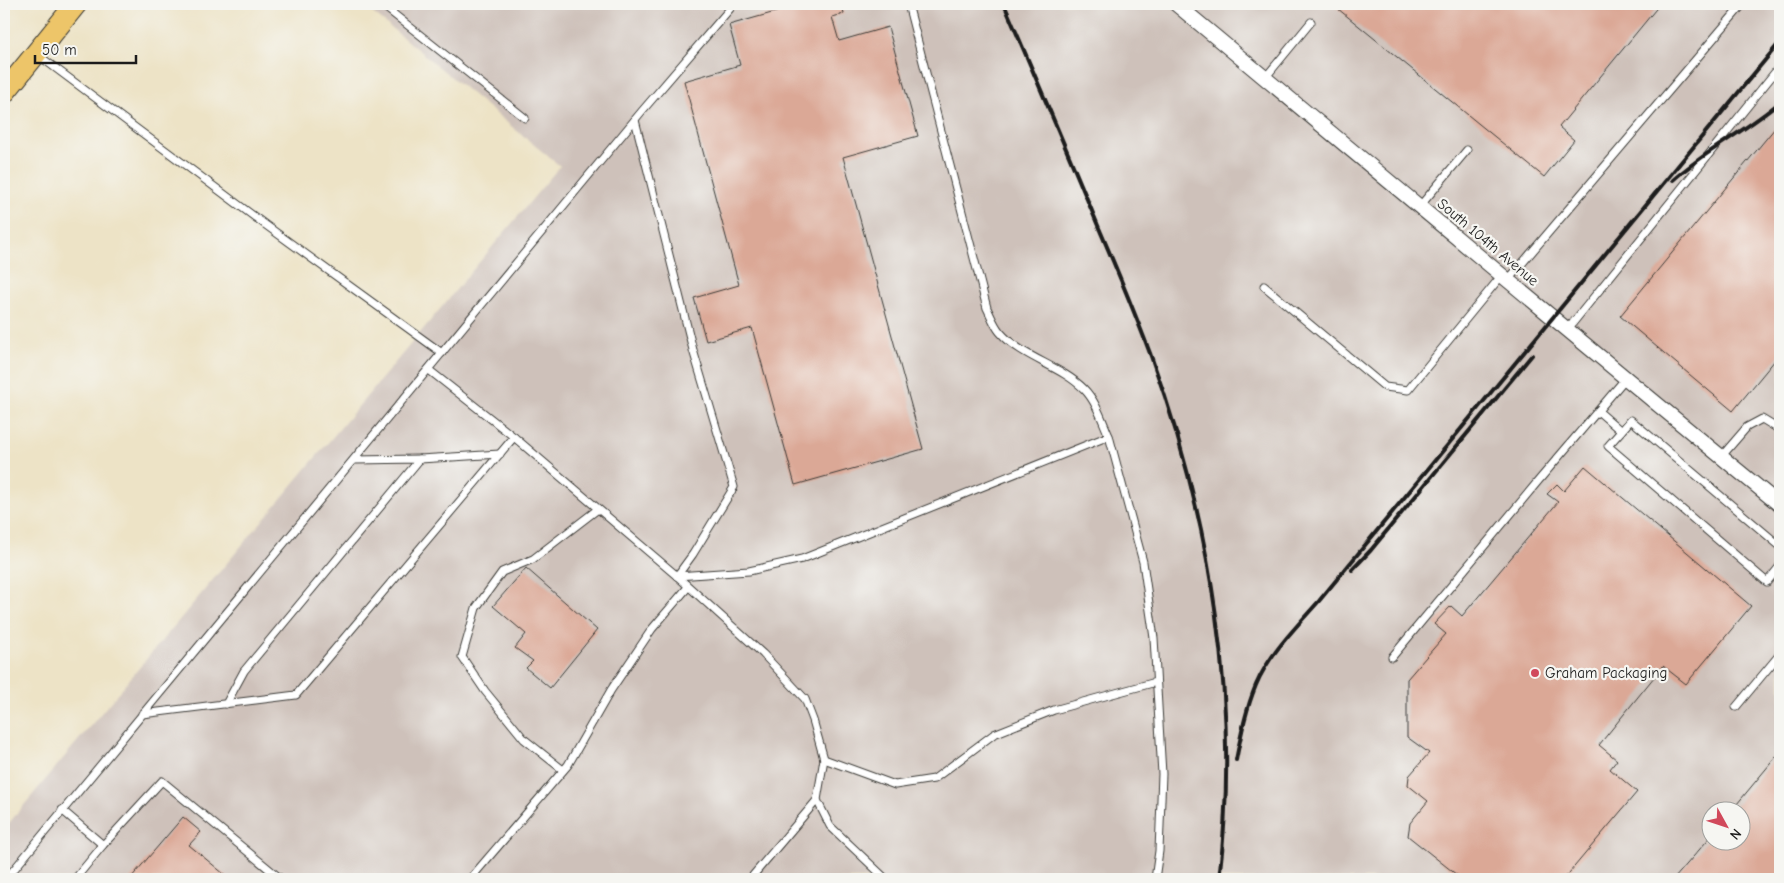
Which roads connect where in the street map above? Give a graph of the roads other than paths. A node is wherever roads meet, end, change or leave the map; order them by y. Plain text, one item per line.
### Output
1 (76, 4) edge
2 (381, 4) edge
3 (734, 4) edge
4 (908, 4) edge
5 (1176, 4) edge
6 (1743, 4) edge
7 (1311, 22) dead end
8 (35, 54) junction
9 (1780, 66) edge
10 (1265, 78) junction
11 (4, 93) edge
12 (525, 118) dead end
13 (635, 120) junction
14 (1467, 150) dead end
15 (1420, 206) junction
16 (1505, 277) junction
17 (1264, 286) dead end
18 (1568, 329) junction
19 (442, 352) junction
20 (429, 370) junction
21 (1625, 379) junction
22 (1598, 411) junction
23 (1780, 430) edge
24 (1621, 431) junction
25 (1109, 436) junction
26 (514, 437) junction
27 (500, 454) junction
28 (1721, 457) junction
29 (420, 459) junction
30 (355, 460) junction
31 (1778, 499) edge
32 (598, 509) junction
33 (1780, 546) edge
34 (1780, 566) edge
35 (677, 576) junction
36 (688, 587) junction
37 (1780, 654) edge
38 (1392, 657) dead end
39 (1156, 682) junction
40 (226, 704) junction
41 (1736, 707) dead end
42 (142, 714) junction
43 (824, 759) junction
44 (563, 770) junction
45 (817, 800) junction
46 (62, 810) junction
47 (103, 846) junction
48 (6, 879) edge
49 (75, 879) edge
50 (281, 879) edge
51 (470, 879) edge
52 (750, 879) edge
53 (886, 879) edge
54 (1155, 879) edge

1 - 8 main road
2 - 12 lane
3 - 13 lane
4 - 25 lane
5 - 10 street, South 104th Avenue
6 - 16 lane
7 - 10 lane
8 - 11 main road
8 - 19 lane
9 - 18 lane
10 - 15 street, South 104th Avenue
13 - 19 lane
13 - 35 lane
14 - 15 lane
15 - 16 street, South 104th Avenue
16 - 17 lane
16 - 18 street, South 104th Avenue
18 - 21 street, South 104th Avenue
19 - 20 lane
20 - 26 lane
20 - 30 lane
21 - 22 lane
21 - 28 street, South 104th Avenue
22 - 24 lane
22 - 38 lane
23 - 28 lane
24 - 33 lane
24 - 34 lane
25 - 35 lane
25 - 39 lane
26 - 27 lane
26 - 32 lane
27 - 29 lane
27 - 40 lane
28 - 31 street, South 104th Avenue
29 - 30 lane
29 - 40 lane
30 - 42 lane
32 - 35 lane
32 - 44 lane
35 - 36 lane
36 - 43 lane
36 - 44 lane
37 - 41 lane
39 - 43 lane
39 - 54 lane
40 - 42 lane
42 - 46 lane
43 - 45 lane
44 - 51 lane
45 - 52 lane
45 - 53 lane
46 - 47 lane
46 - 48 lane
47 - 49 lane
47 - 50 lane

